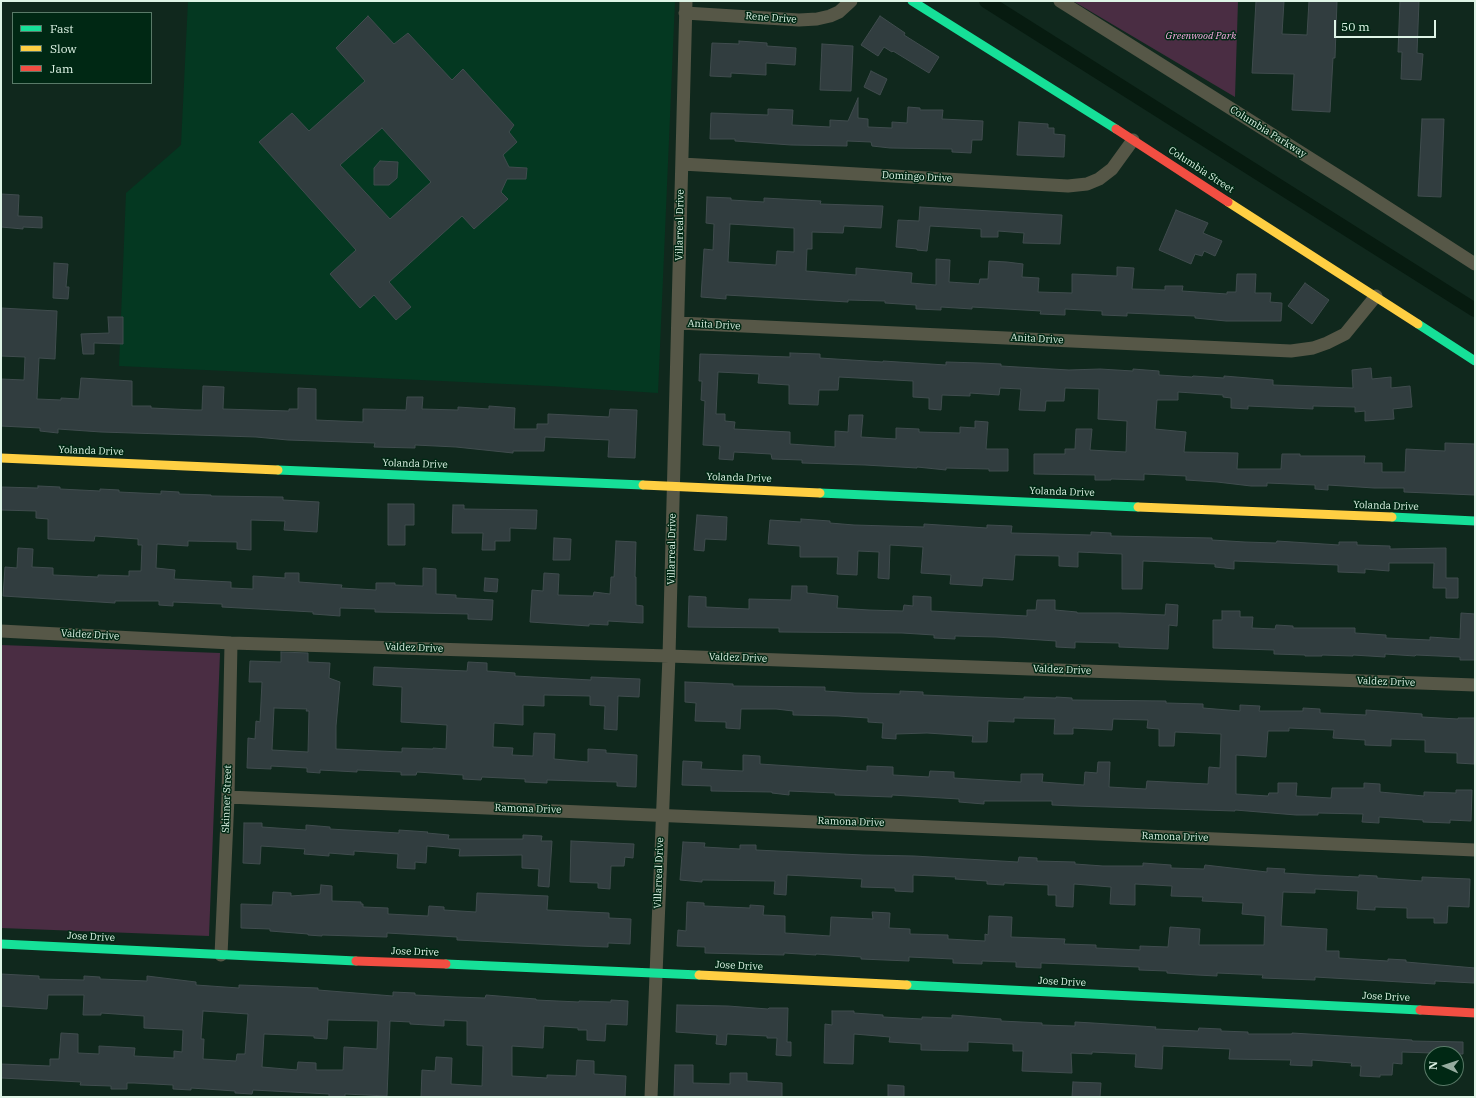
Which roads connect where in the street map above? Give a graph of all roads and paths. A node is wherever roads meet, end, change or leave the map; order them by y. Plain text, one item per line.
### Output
1 (851, 1) edge
2 (912, 1) edge
3 (1060, 1) edge
4 (686, 7) edge
5 (1133, 140) junction
6 (682, 164) junction
7 (1475, 264) edge
8 (1376, 296) junction
9 (678, 323) junction
10 (1475, 361) edge
11 (1, 458) edge
12 (673, 486) junction
13 (1475, 521) edge
14 (1, 631) edge
15 (231, 643) junction
16 (669, 656) junction
17 (1475, 685) edge
18 (228, 797) junction
19 (662, 814) junction
20 (1475, 850) edge
21 (1, 944) edge
22 (221, 955) junction
23 (655, 973) junction
24 (1475, 1013) edge
25 (651, 1097) edge

1 - 4 street, Rene Drive
2 - 5 street, Columbia Street
3 - 7 street, Columbia Parkway
4 - 6 street, Villarreal Drive
5 - 6 street, Domingo Drive
5 - 8 street, Columbia Street
6 - 9 street, Villarreal Drive
8 - 9 street, Anita Drive
8 - 10 street, Columbia Street
9 - 12 street, Villarreal Drive
11 - 12 street, Yolanda Drive
12 - 13 street, Yolanda Drive
12 - 16 street, Villarreal Drive
14 - 15 street, Valdez Drive
15 - 16 street, Valdez Drive
15 - 18 street, Skinner Street
16 - 17 street, Valdez Drive
16 - 19 street, Villarreal Drive
18 - 19 street, Ramona Drive
18 - 22 street, Skinner Street
19 - 20 street, Ramona Drive
19 - 23 street, Villarreal Drive
21 - 22 street, Jose Drive
22 - 23 street, Jose Drive
23 - 24 street, Jose Drive
23 - 25 street, Villarreal Drive

